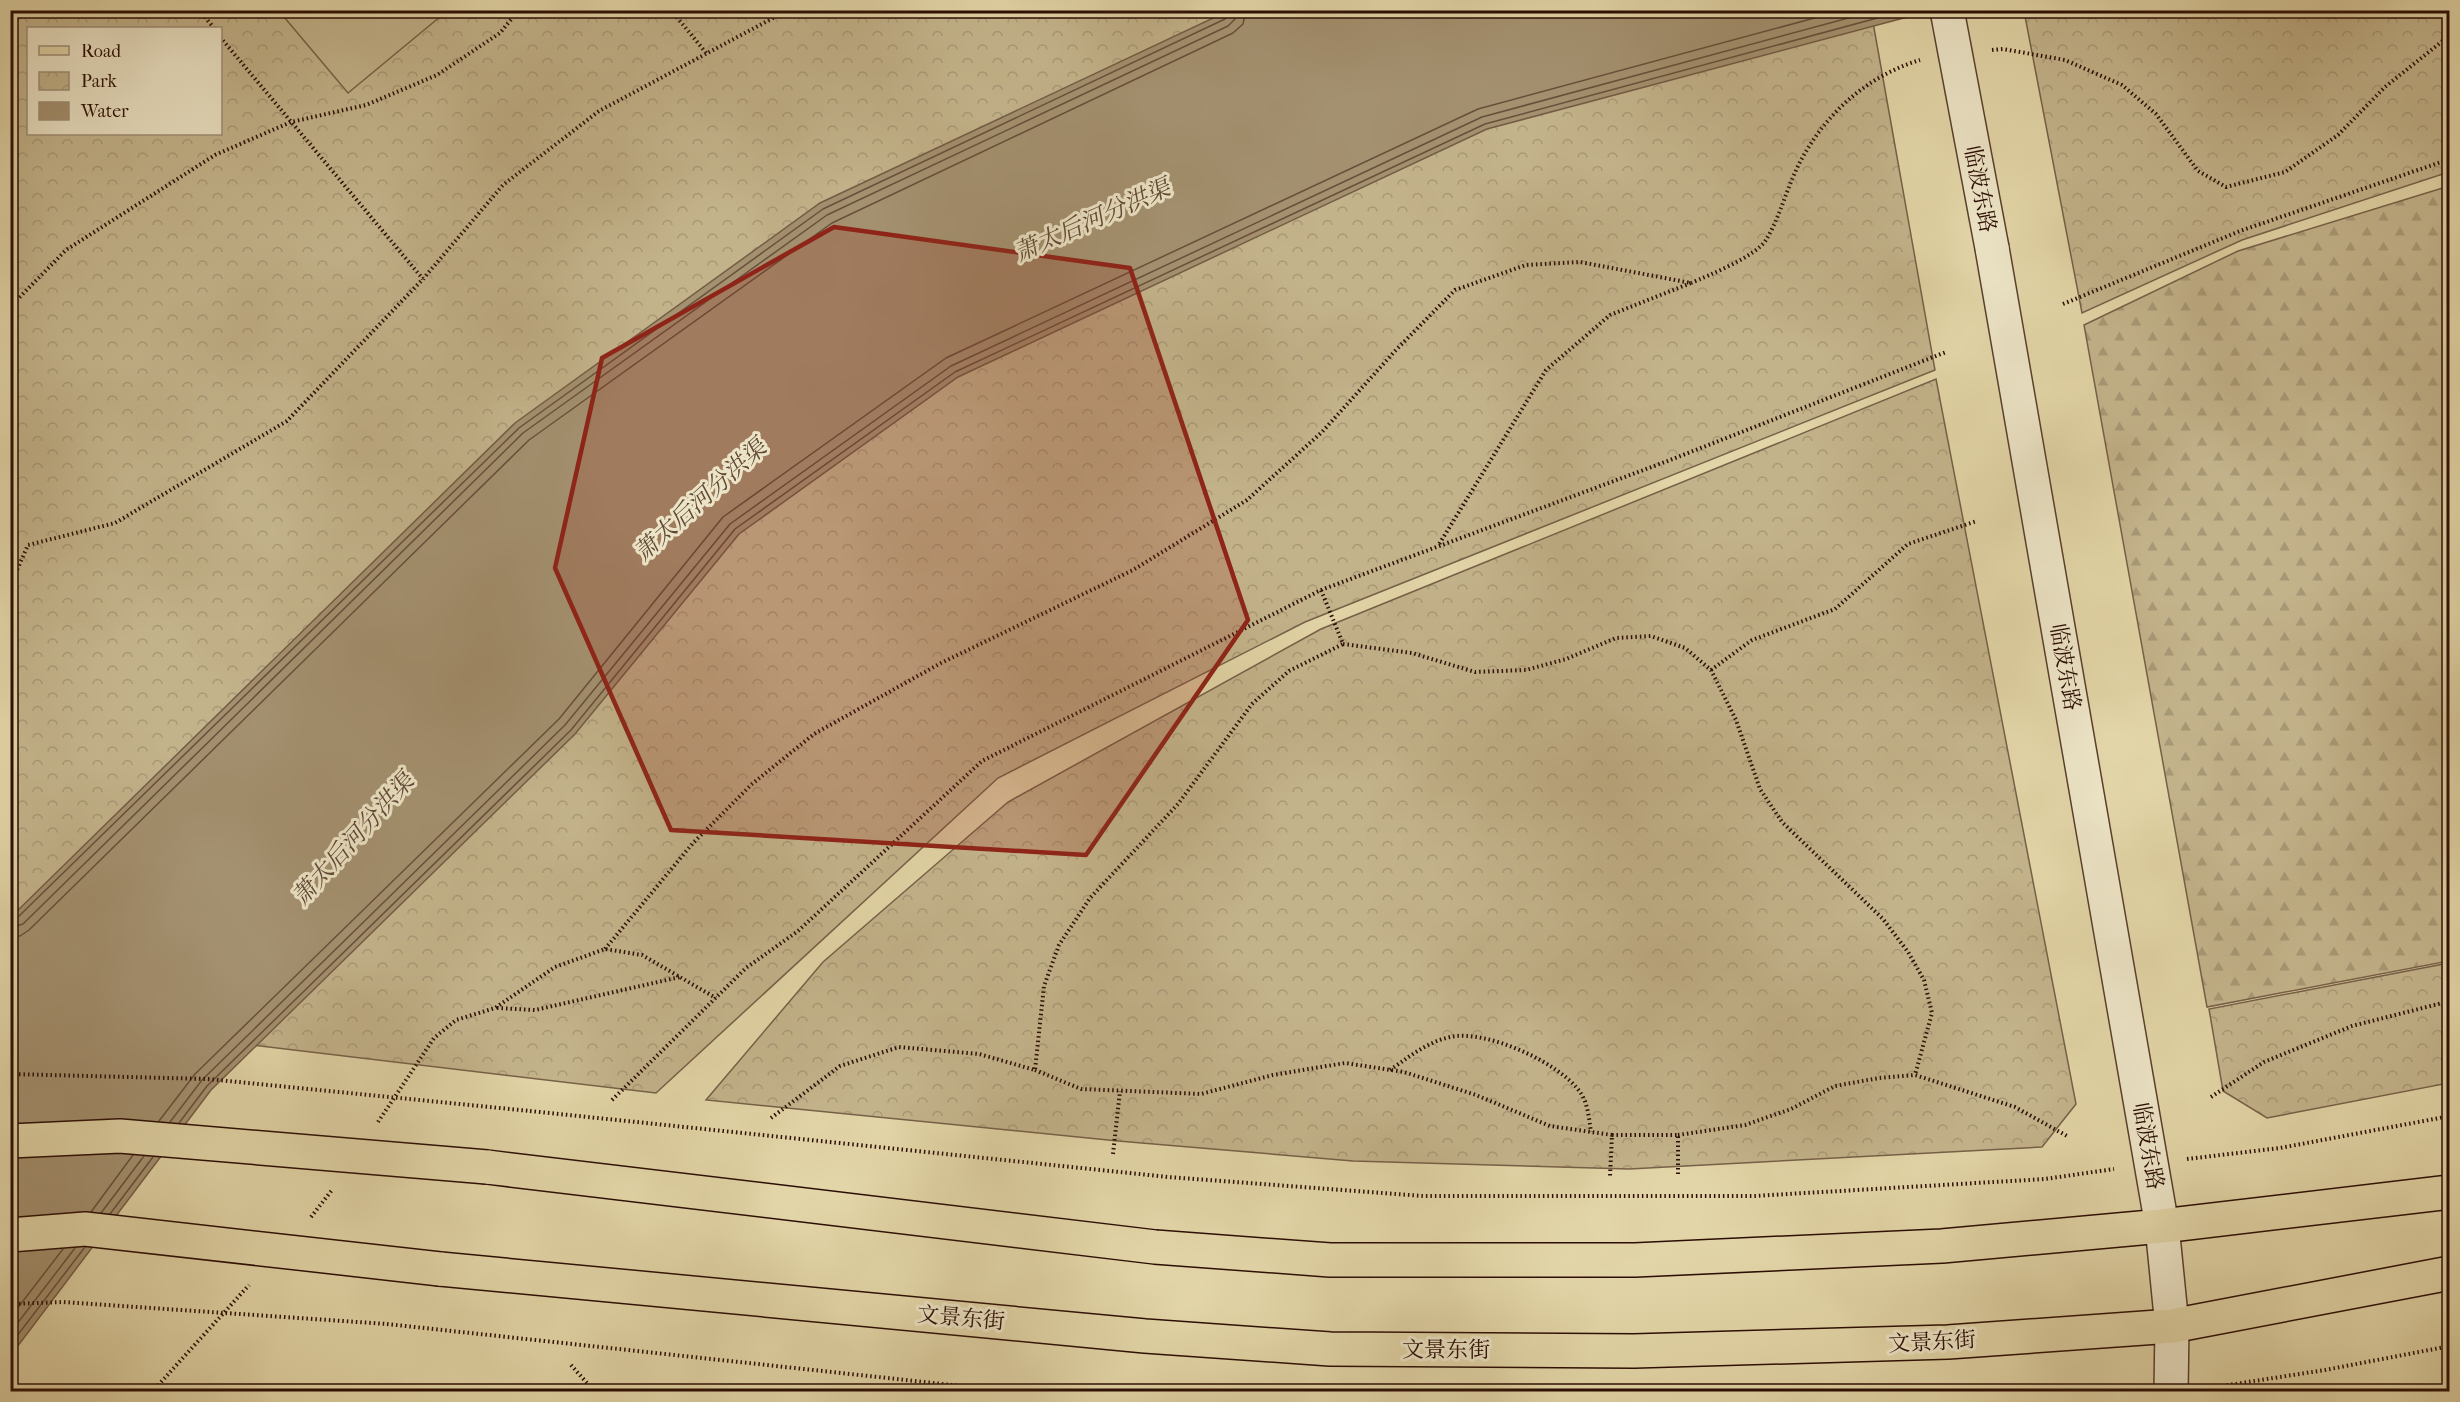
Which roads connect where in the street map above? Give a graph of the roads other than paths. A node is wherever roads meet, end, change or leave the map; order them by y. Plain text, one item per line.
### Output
1 (1947, 10) edge
2 (10, 1141) edge
3 (2450, 1192) edge
4 (2162, 1226) junction
5 (10, 1235) edge
6 (2450, 1274) edge
7 (2172, 1326) junction
8 (2171, 1392) edge

1 - 4 street, 临波东路, bridge
2 - 4 main road, bridge
3 - 4 main road
4 - 7 street, 临波东路
5 - 7 main road, 文景东街, bridge
6 - 7 main road, 文景东街
7 - 8 street, 临波东路

